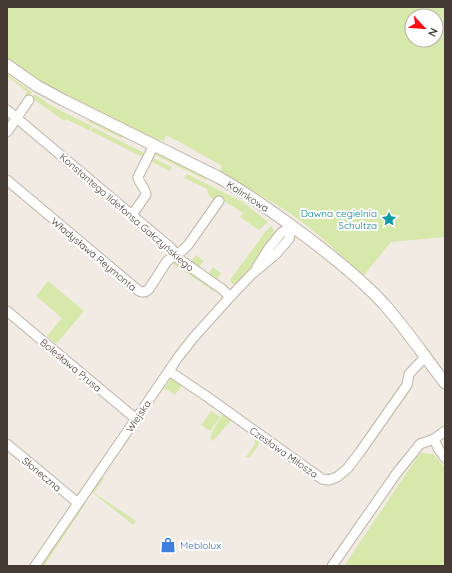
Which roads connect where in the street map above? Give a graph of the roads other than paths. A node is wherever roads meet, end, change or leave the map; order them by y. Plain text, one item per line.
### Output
1 (7, 65) edge
2 (29, 100) dead end
3 (7, 110) edge
4 (17, 118) junction
5 (7, 132) edge
6 (154, 145) junction
7 (7, 180) edge
8 (219, 201) dead end
9 (132, 215) junction
10 (292, 226) junction
11 (176, 255) junction
12 (230, 297) junction
13 (7, 311) edge
14 (425, 357) junction
15 (169, 371) junction
16 (445, 383) edge
17 (136, 419) junction
18 (445, 431) edge
19 (434, 439) junction
20 (7, 444) edge
21 (445, 458) edge
22 (78, 503) junction
23 (35, 566) edge
24 (332, 566) edge

1 - 6 street, Kalinkowa
2 - 4 street
3 - 4 street, Konstantego Ildefonsa Gałczyńskiego
4 - 5 street
4 - 9 street, Konstantego Ildefonsa Gałczyńskiego
6 - 9 street
6 - 10 street, Kalinkowa
7 - 11 street, Władysława Reymonta
8 - 11 street
9 - 11 street, Konstantego Ildefonsa Gałczyńskiego
10 - 12 street, Wiejska
10 - 14 street, Kalinkowa
11 - 12 street, Konstantego Ildefonsa Gałczyńskiego
12 - 15 street, Wiejska
13 - 17 street, Bolesława Prusa
14 - 15 street, Czesława Miłosza
14 - 16 street, Kalinkowa
15 - 17 street, Wiejska
17 - 22 street, Wiejska
18 - 19 street
19 - 21 street
19 - 24 street
20 - 22 street, Słoneczna
22 - 23 street, Wiejska

